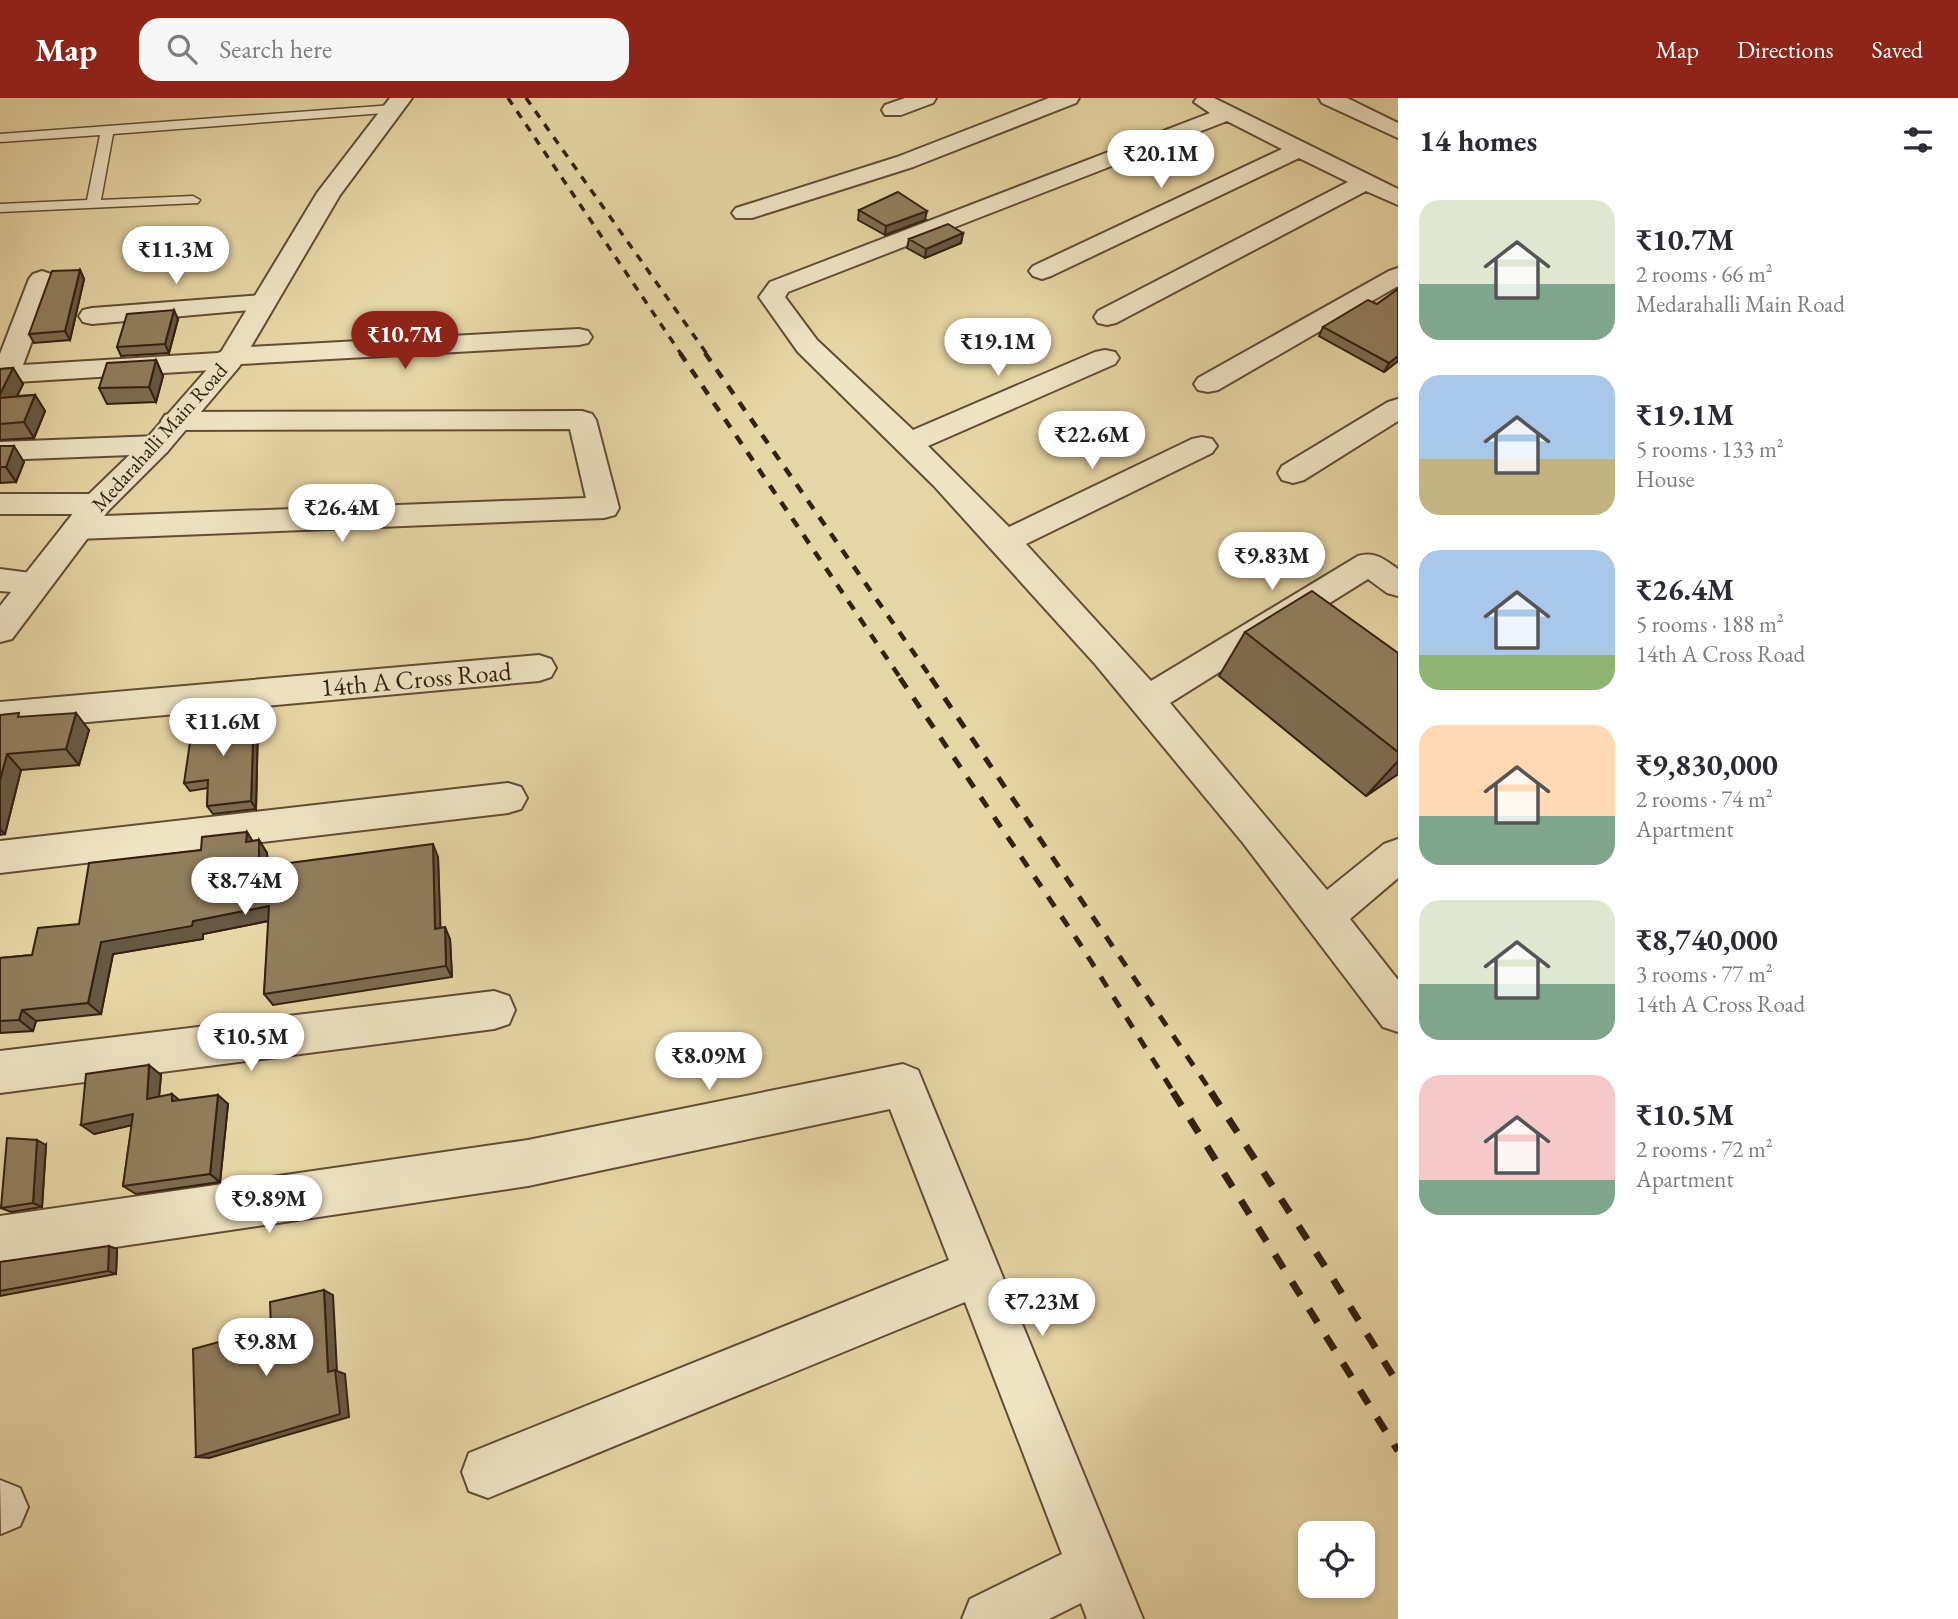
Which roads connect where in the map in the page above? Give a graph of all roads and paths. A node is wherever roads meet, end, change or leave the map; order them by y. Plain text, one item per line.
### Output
1 (925, 98) edge
2 (1068, 98) edge
3 (1197, 98) edge
4 (1330, 98) edge
5 (397, 103) edge
6 (893, 110) dead end
7 (1228, 113) junction
8 (107, 130) junction
9 (1398, 131) edge
10 (0, 138) edge
11 (1299, 149) junction
12 (1366, 182) junction
13 (1398, 198) edge
14 (193, 200) dead end
15 (93, 204) junction
16 (0, 208) edge
17 (744, 213) dead end
18 (1042, 271) dead end
19 (1398, 276) edge
20 (42, 279) dead end
21 (263, 303) junction
22 (92, 316) dead end
23 (1107, 317) dead end
24 (579, 337) dead end
25 (229, 358) junction
26 (1105, 358) dead end
27 (3, 375) edge
28 (1209, 384) dead end
29 (1398, 408) edge
30 (175, 421) junction
31 (909, 443) junction
32 (157, 445) junction
33 (1202, 446) dead end
34 (0, 451) edge
35 (1293, 473) dead end
36 (0, 504) edge
37 (97, 504) junction
38 (78, 528) junction
39 (1004, 542) junction
40 (0, 580) edge
41 (35, 583) junction
42 (1398, 585) edge
43 (0, 630) edge
44 (539, 668) dead end
45 (1146, 701) junction
46 (0, 716) edge
47 (508, 798) dead end
48 (1398, 855) edge
49 (0, 857) edge
50 (1325, 916) junction
51 (494, 1010) dead end
52 (1398, 1013) edge
53 (0, 1072) edge
54 (0, 1240) edge
55 (979, 1272) junction
56 (488, 1472) dead end
57 (1093, 1568) junction
58 (990, 1619) edge
59 (1115, 1619) edge

1 - 6 street
2 - 17 street
3 - 7 street
4 - 9 street
5 - 8 lane
5 - 21 street, Medarahalli Main Road
7 - 11 street
7 - 31 street
8 - 10 lane
8 - 15 lane
11 - 12 street
11 - 18 street
12 - 13 street
12 - 23 street
14 - 15 lane
15 - 16 lane
19 - 28 street
20 - 27 street
21 - 22 street
21 - 25 street, Medarahalli Main Road
24 - 25 street
25 - 27 street
25 - 30 street, Medarahalli Main Road
26 - 31 street
29 - 35 street
30 - 32 street, Medarahalli Main Road
30 - 38 street
31 - 39 street
32 - 34 street
32 - 37 street, Medarahalli Main Road
33 - 39 street
36 - 37 street
37 - 38 street, Medarahalli Main Road
38 - 41 street, Medarahalli Main Road
39 - 45 street
40 - 41 street
41 - 43 street, Medarahalli Main Road
42 - 45 street
44 - 46 street, 14th A Cross Road
45 - 50 street
47 - 49 street
48 - 50 street
50 - 52 street
51 - 53 street
54 - 55 street
55 - 56 street
55 - 57 street
57 - 58 street
57 - 59 street

